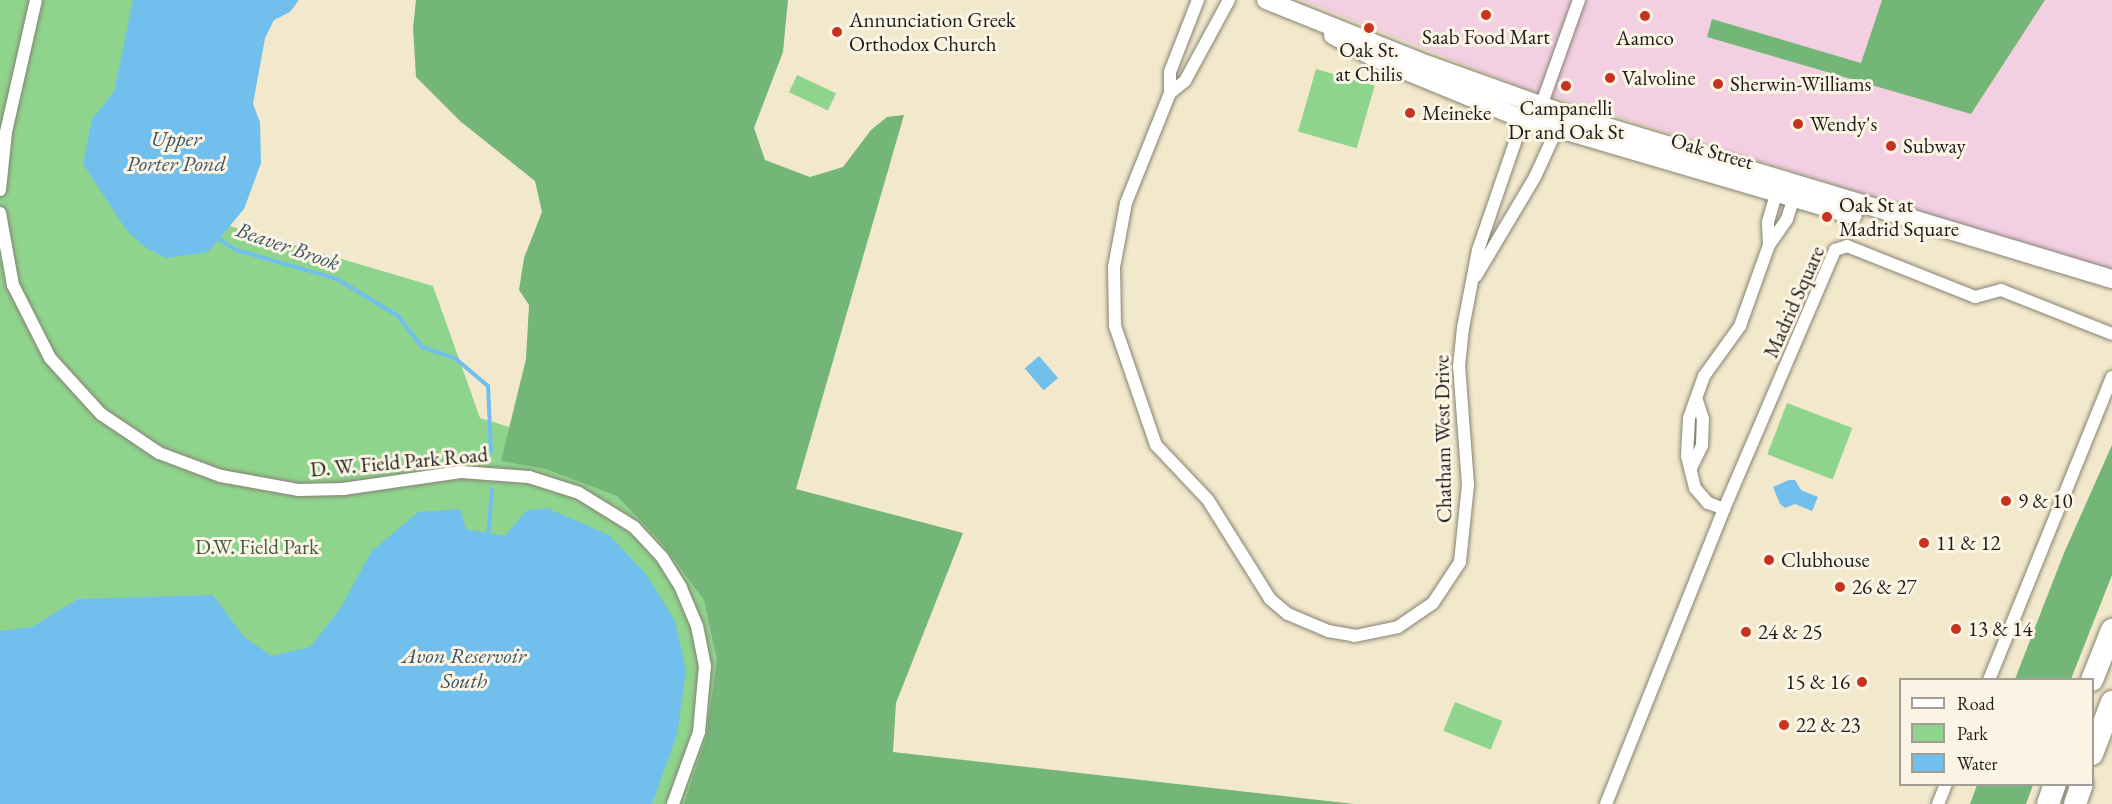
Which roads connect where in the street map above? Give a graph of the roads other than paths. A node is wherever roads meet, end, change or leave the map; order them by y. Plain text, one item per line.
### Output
1 (36, 0) edge
2 (1198, 0) edge
3 (1229, 0) edge
4 (1266, 0) edge
5 (1579, 0) edge
6 (1312, 21) junction
7 (1170, 93) junction
8 (1541, 106) junction
9 (1523, 118) junction
10 (1557, 129) junction
11 (0, 190) edge
12 (1787, 190) junction
13 (0, 213) edge
14 (1769, 245) junction
15 (1474, 279) junction
16 (2112, 279) edge
17 (2112, 291) edge
18 (2112, 334) edge
19 (2112, 377) edge
20 (1724, 509) junction
21 (2112, 630) edge
22 (1990, 678) edge
23 (2093, 678) edge
24 (2112, 702) edge
25 (2094, 749) edge
26 (1945, 786) edge
27 (2054, 786) edge
28 (2081, 786) edge
29 (673, 804) edge
30 (1606, 804) edge
31 (1938, 804) edge
32 (2048, 804) edge
33 (2075, 804) edge

1 - 11 street
2 - 7 street, Chatham West Drive
3 - 7 street, Chatham West Drive
4 - 6 main road, Oak Street
5 - 8 street
6 - 8 main road, Oak Street
6 - 9 main road, Oak Street
7 - 15 street, Chatham West Drive
8 - 9 street
8 - 10 street
8 - 12 main road, Oak Street
9 - 10 main road, Oak Street
9 - 15 street, Chatham West Drive
10 - 12 main road, Oak Street
10 - 15 street, Chatham West Drive
12 - 14 street, Madrid Square
12 - 14 street, Madrid Square
12 - 16 main road, Oak Street
12 - 17 main road, Oak Street
13 - 29 street, D. W. Field Park Road
14 - 20 street, Madrid Square
18 - 20 street, Madrid Square
19 - 22 street
20 - 30 street, Madrid Square
21 - 23 highway
24 - 25 highway
26 - 31 street
27 - 32 highway
28 - 33 highway

